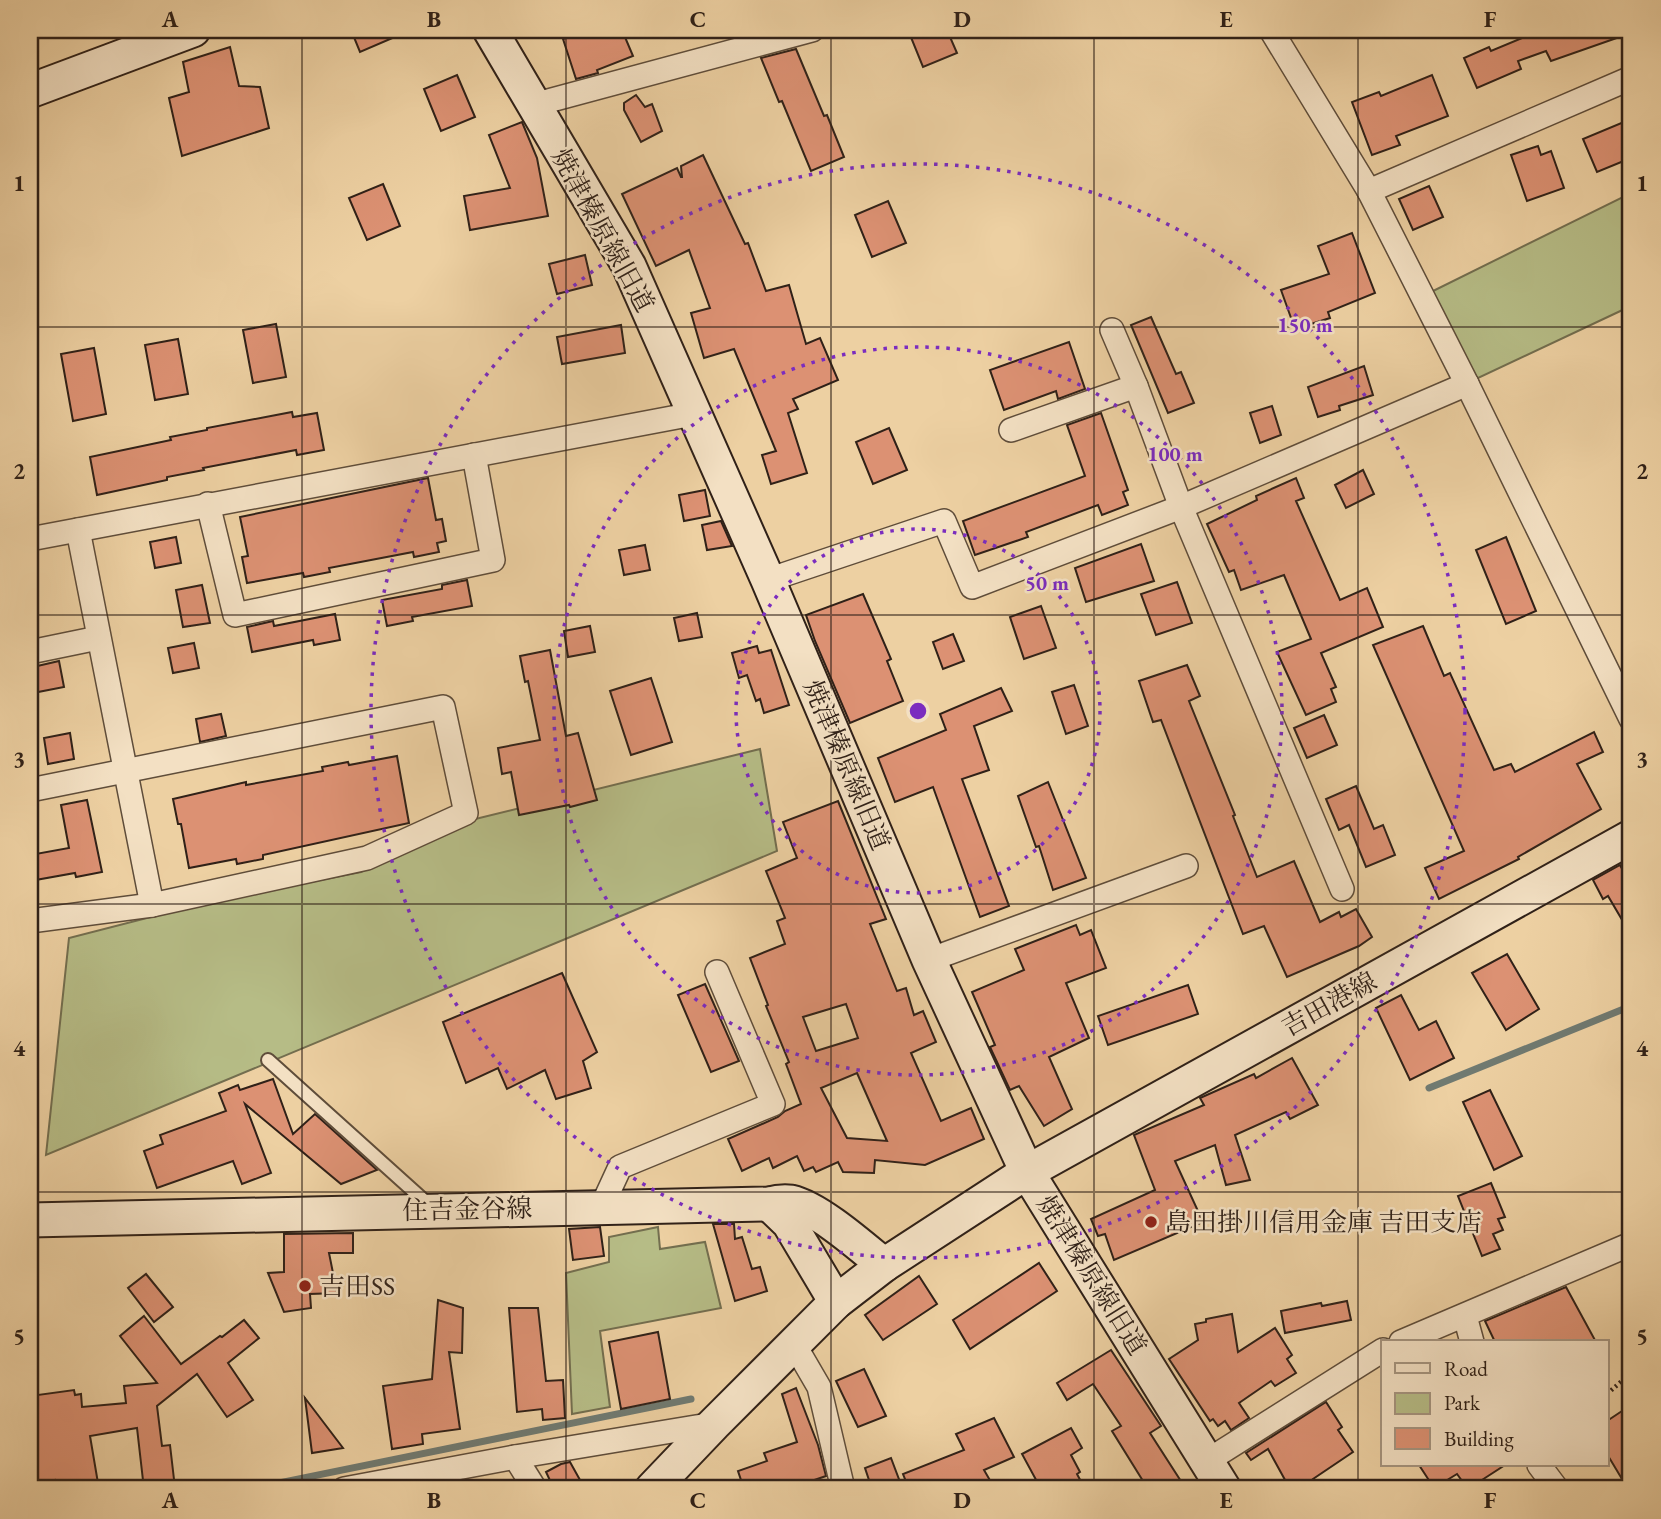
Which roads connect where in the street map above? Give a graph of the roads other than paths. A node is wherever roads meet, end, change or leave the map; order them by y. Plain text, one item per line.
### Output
1 (193, 30) edge
2 (490, 30) edge
3 (812, 30) edge
4 (1271, 30) edge
5 (1631, 78) edge
6 (30, 91) edge
7 (533, 105) junction
8 (1369, 191) junction
9 (1111, 330) dead end
10 (1467, 384) junction
11 (1136, 386) junction
12 (693, 414) junction
13 (1011, 430) dead end
14 (474, 455) junction
15 (208, 504) junction
16 (1181, 506) junction
17 (78, 530) junction
18 (30, 539) edge
19 (768, 580) junction
20 (98, 638) junction
21 (30, 652) edge
22 (1631, 719) edge
23 (125, 772) junction
24 (30, 790) edge
25 (1631, 837) edge
26 (1186, 866) dead end
27 (1342, 889) dead end
28 (152, 905) junction
29 (30, 921) edge
30 (929, 960) junction
31 (717, 972) dead end
32 (268, 1060) dead end
33 (1027, 1172) junction
34 (769, 1204) junction
35 (602, 1206) junction
36 (434, 1210) junction
37 (30, 1220) edge
38 (1631, 1244) edge
39 (884, 1265) junction
40 (836, 1302) junction
41 (1465, 1316) junction
42 (1406, 1340) edge
43 (1471, 1340) edge
44 (794, 1344) junction
45 (1381, 1351) edge
46 (714, 1424) junction
47 (515, 1457) junction
48 (1207, 1461) junction
49 (1540, 1466) edge
50 (344, 1489) edge
51 (534, 1489) edge
52 (652, 1489) edge
53 (844, 1489) edge
54 (1224, 1489) edge
55 (1557, 1489) edge

1 - 6 main road
2 - 7 main road, 焼津榛原線旧道
3 - 7 street
4 - 8 street
5 - 8 street
7 - 12 main road, 焼津榛原線旧道
8 - 10 street
9 - 11 street
10 - 16 street
10 - 22 street
11 - 13 street
11 - 16 street
12 - 14 street
12 - 19 main road, 焼津榛原線旧道
14 - 15 street
14 - 15 street
15 - 17 street
16 - 19 street
16 - 27 street
17 - 18 street
17 - 20 street
19 - 30 main road, 焼津榛原線旧道
20 - 21 street
20 - 23 street
23 - 24 street
23 - 28 street
23 - 28 street
25 - 33 main road, 吉田港線
26 - 30 street
28 - 29 street
30 - 33 main road, 焼津榛原線旧道
31 - 35 street
32 - 36 lane
33 - 39 main road
33 - 48 main road, 焼津榛原線旧道
34 - 35 main road, 住吉金谷線
34 - 39 main road, 住吉金谷線
34 - 40 main road
35 - 36 main road, 住吉金谷線
36 - 37 main road, 住吉金谷線
38 - 41 street
39 - 40 main road
40 - 44 main road
41 - 42 street
41 - 43 street
44 - 46 main road
44 - 53 street
45 - 48 street
46 - 47 street
46 - 52 main road
47 - 50 street
47 - 51 street
48 - 54 main road, 焼津榛原線旧道
49 - 55 street

